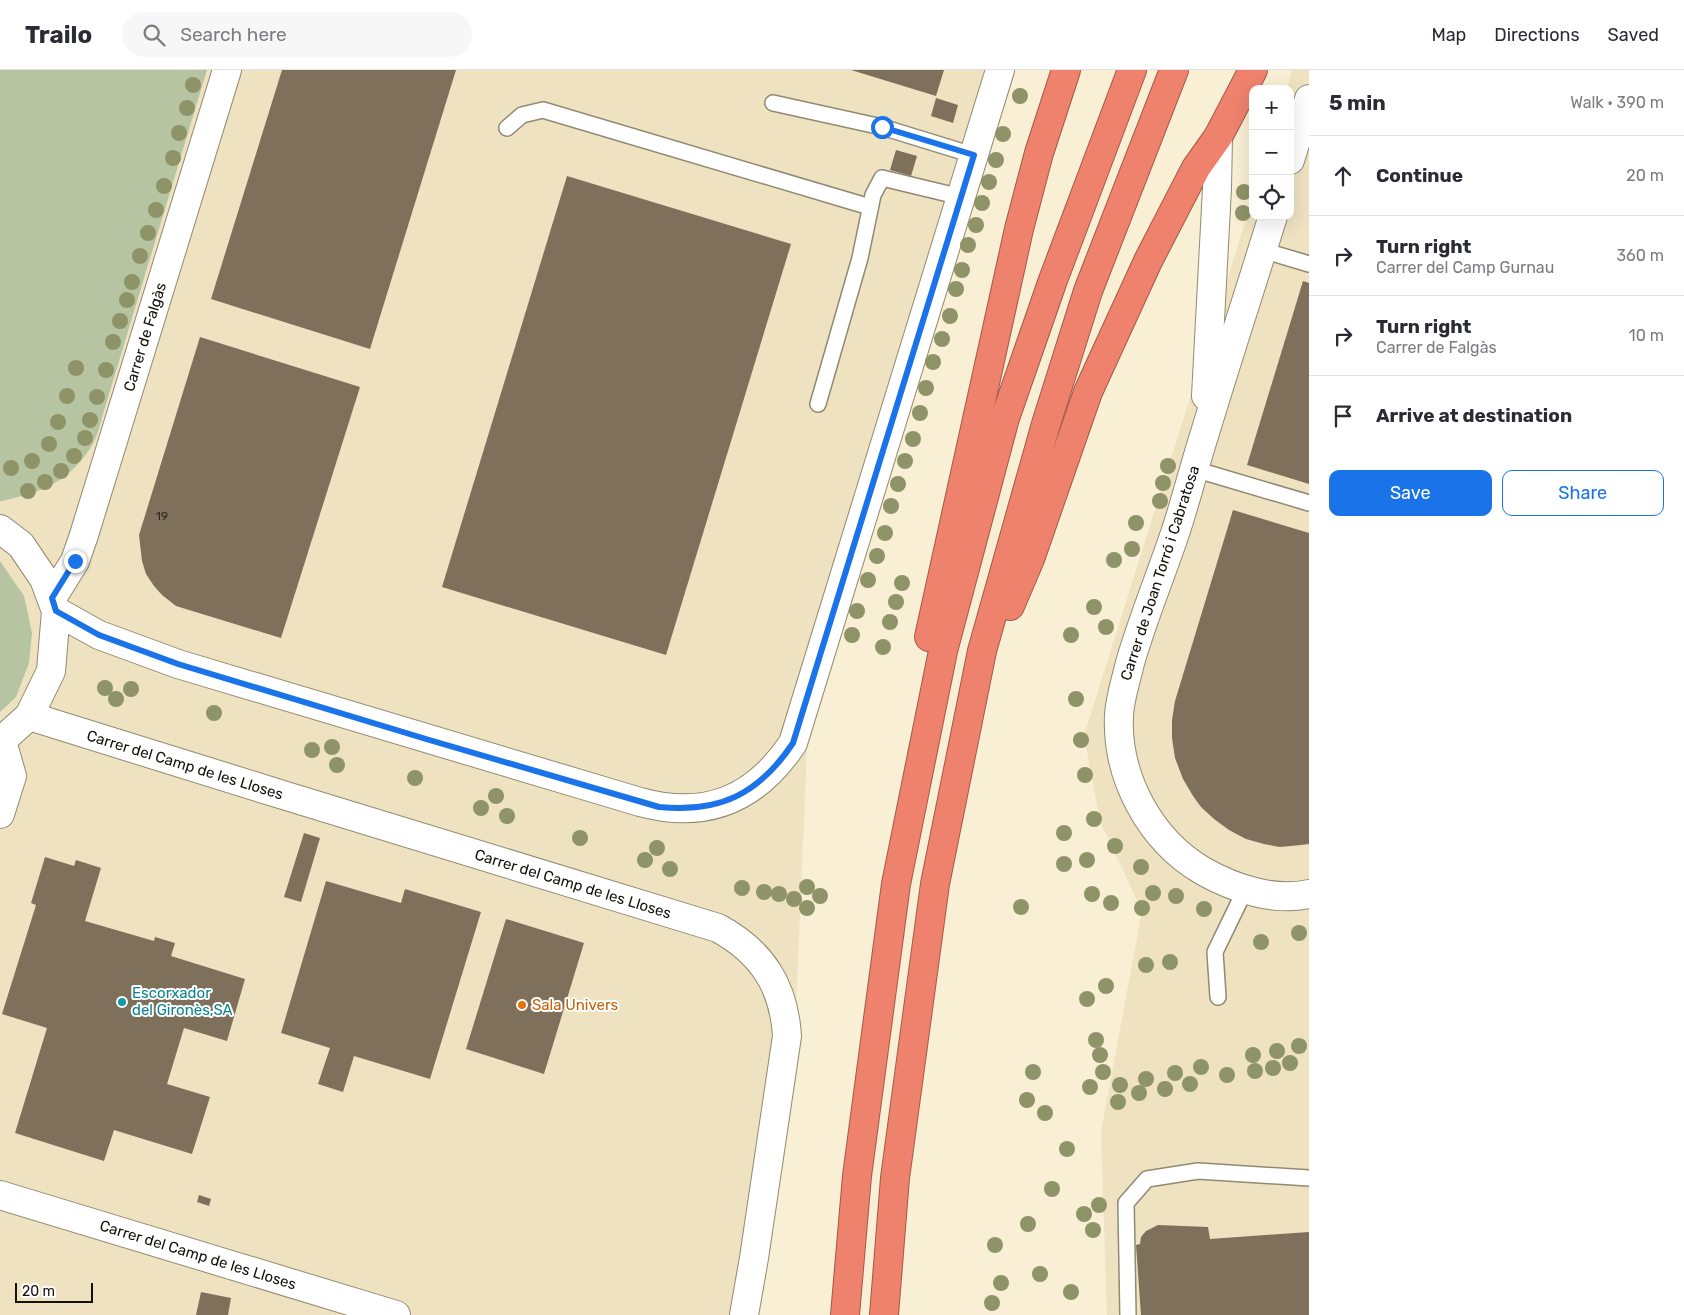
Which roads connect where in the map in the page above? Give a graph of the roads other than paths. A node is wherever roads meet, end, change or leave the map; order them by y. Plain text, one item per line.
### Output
1 (227, 70) edge
2 (1000, 70) edge
3 (1049, 70) edge
4 (1066, 70) edge
5 (1132, 70) edge
6 (1174, 70) edge
7 (1253, 70) edge
8 (1309, 99) edge
9 (773, 103) dead end
10 (507, 128) dead end
11 (1218, 137) junction
12 (1294, 147) edge
13 (974, 155) junction
14 (961, 196) junction
15 (870, 207) junction
16 (1272, 220) edge
17 (1262, 250) junction
18 (1309, 264) edge
19 (990, 366) junction
20 (818, 404) dead end
21 (1204, 435) junction
22 (1194, 469) junction
23 (1309, 503) edge
24 (0, 529) edge
25 (54, 605) junction
26 (976, 683) junction
27 (29, 716) junction
28 (1, 742) edge
29 (923, 748) junction
30 (0, 814) edge
31 (1245, 890) junction
32 (1309, 894) edge
33 (1218, 997) dead end
34 (1309, 1178) edge
35 (0, 1194) edge
36 (396, 1315) edge
37 (744, 1315) edge
38 (845, 1315) edge
39 (884, 1315) edge
40 (1128, 1315) edge

1 - 25 street, Carrer de Falgàs
2 - 13 street
3 - 19 highway
4 - 19 highway
5 - 29 highway
6 - 26 highway
7 - 11 highway
8 - 12 street
9 - 13 lane
10 - 15 lane
11 - 21 street, Carrer de Joan Torró i Cabratosa
11 - 26 highway
13 - 14 street
14 - 15 lane
14 - 25 street
15 - 20 lane
16 - 17 street, Carrer de Joan Torró i Cabratosa
17 - 18 lane
17 - 21 street, Carrer de Joan Torró i Cabratosa
19 - 29 highway
21 - 22 street, Carrer de Joan Torró i Cabratosa
22 - 23 lane
22 - 31 street, Carrer de Joan Torró i Cabratosa
24 - 25 street
25 - 27 street
26 - 39 highway
27 - 28 street
27 - 37 street, Carrer del Camp de les Lloses
28 - 30 street
29 - 38 highway
31 - 32 street, Carrer de Joan Torró i Cabratosa
31 - 33 lane
34 - 40 lane
35 - 36 street, Carrer del Camp de les Lloses

